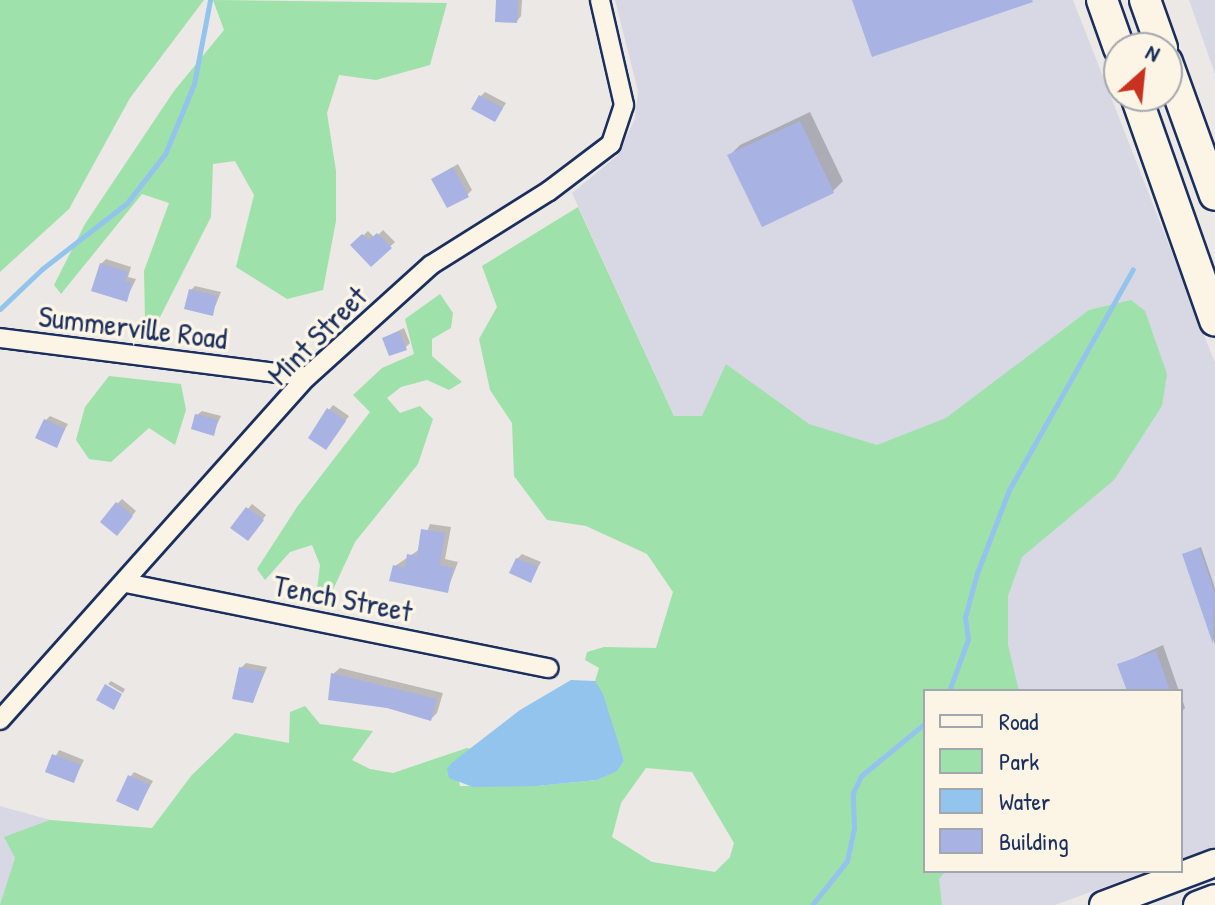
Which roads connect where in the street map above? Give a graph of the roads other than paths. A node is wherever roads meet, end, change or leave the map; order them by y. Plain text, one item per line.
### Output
1 (600, 0) edge
2 (1102, 0) edge
3 (1145, 0) edge
4 (1113, 32) edge
5 (1156, 32) edge
6 (1183, 106) edge
7 (1142, 112) edge
8 (1215, 195) edge
9 (1208, 293) edge
10 (1215, 320) edge
11 (0, 338) edge
12 (307, 377) junction
13 (126, 583) junction
14 (549, 668) dead end
15 (0, 720) edge
16 (1215, 863) edge
17 (1215, 898) edge
18 (1103, 905) edge
19 (1197, 905) edge

1 - 12 street, Mint Street
2 - 4 highway
3 - 5 highway
6 - 8 highway
7 - 9 highway
9 - 10 highway
11 - 12 street, Summerville Road
12 - 13 street, Mint Street
13 - 14 street, Tench Street
13 - 15 street, Mint Street
16 - 18 main road
17 - 19 main road

